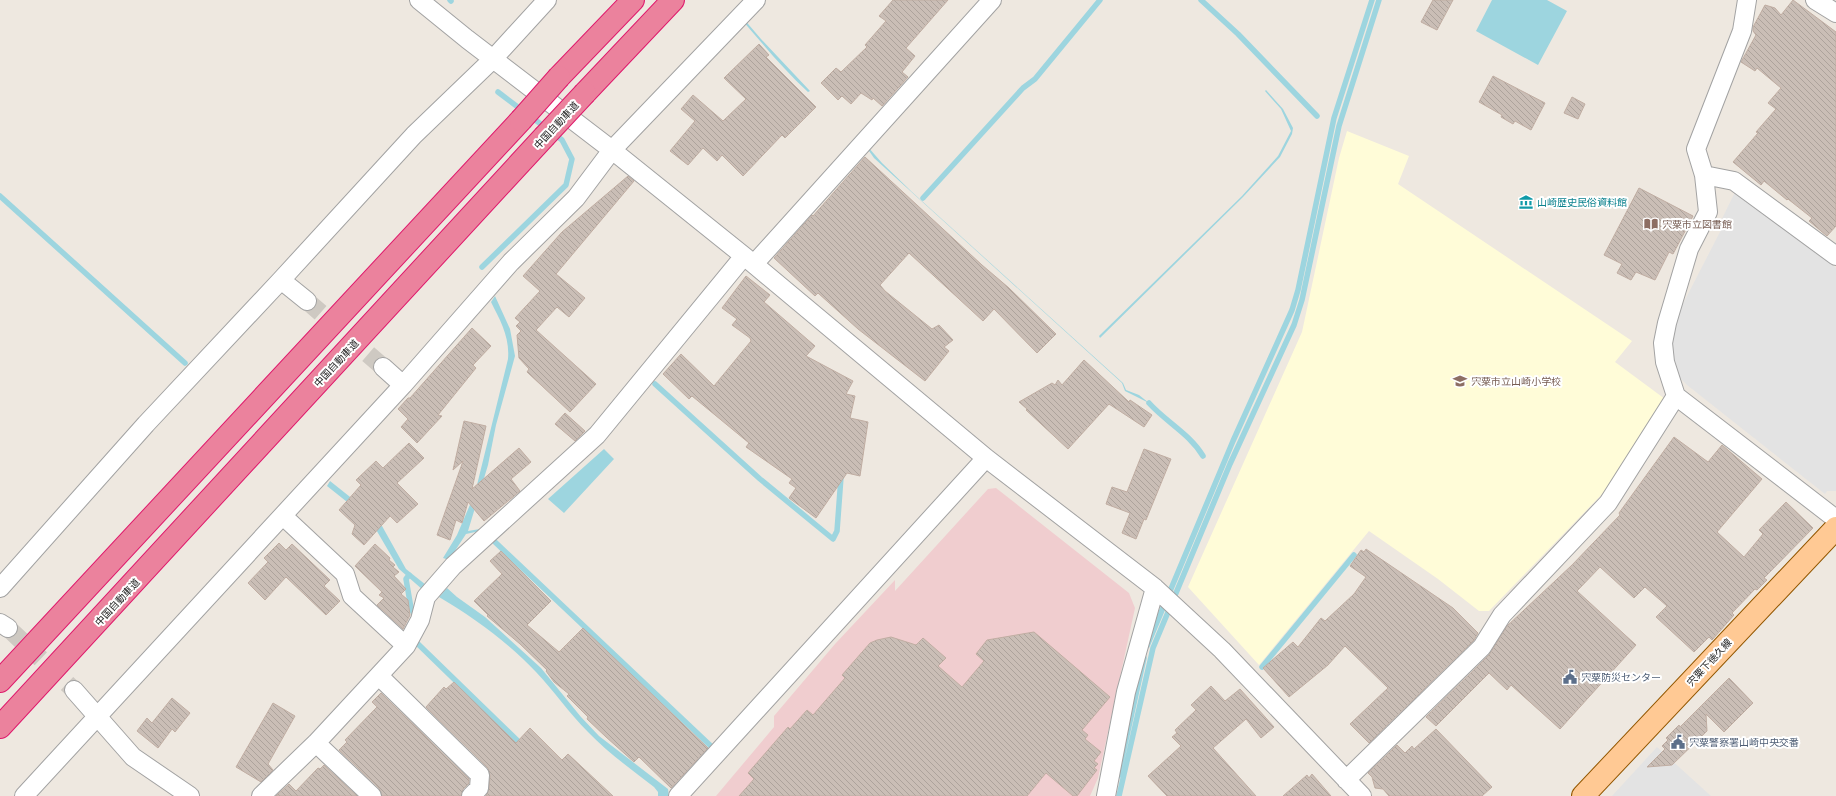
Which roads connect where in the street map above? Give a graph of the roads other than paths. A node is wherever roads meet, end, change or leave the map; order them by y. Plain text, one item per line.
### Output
1 (419, 0) edge
2 (547, 0) edge
3 (633, 0) edge
4 (673, 0) edge
5 (756, 0) edge
6 (992, 0) edge
7 (1747, 0) edge
8 (1815, 0) edge
9 (1836, 13) edge
10 (493, 59) junction
11 (612, 150) junction
12 (1704, 175) junction
13 (1836, 256) edge
14 (749, 260) junction
15 (281, 280) junction
16 (307, 301) tunnel mouth
17 (383, 367) tunnel mouth
18 (403, 385) junction
19 (1676, 396) junction
20 (986, 458) junction
21 (283, 516) junction
22 (1836, 519) edge
23 (1836, 528) edge
24 (0, 588) edge
25 (1155, 588) junction
26 (406, 646) junction
27 (379, 676) junction
28 (0, 681) edge
29 (74, 690) tunnel mouth
30 (97, 717) junction
31 (0, 727) edge
32 (316, 743) junction
33 (1346, 780) junction
34 (24, 796) edge
35 (190, 796) edge
36 (261, 796) edge
37 (372, 796) edge
38 (471, 796) edge
39 (678, 796) edge
40 (1106, 796) edge
41 (1362, 796) edge
42 (1583, 796) edge

1 - 10 street
2 - 10 street
3 - 28 highway, bridge
4 - 31 highway, 中国自動車道, bridge
5 - 11 street
6 - 14 street
7 - 12 street
8 - 9 street
10 - 11 street
10 - 15 street
11 - 14 street
11 - 18 street
12 - 13 street
12 - 19 street
14 - 20 street
14 - 26 street
15 - 16 street
15 - 24 street
17 - 18 street
18 - 21 street
19 - 22 street
19 - 33 street
20 - 25 street
20 - 39 street
21 - 26 street
21 - 30 street
23 - 42 main road, 宍粟下徳久線
25 - 33 street
25 - 40 street
26 - 27 street
27 - 32 street
27 - 38 street
29 - 30 street
30 - 34 street
30 - 35 street
32 - 36 street
32 - 37 street
33 - 41 street

